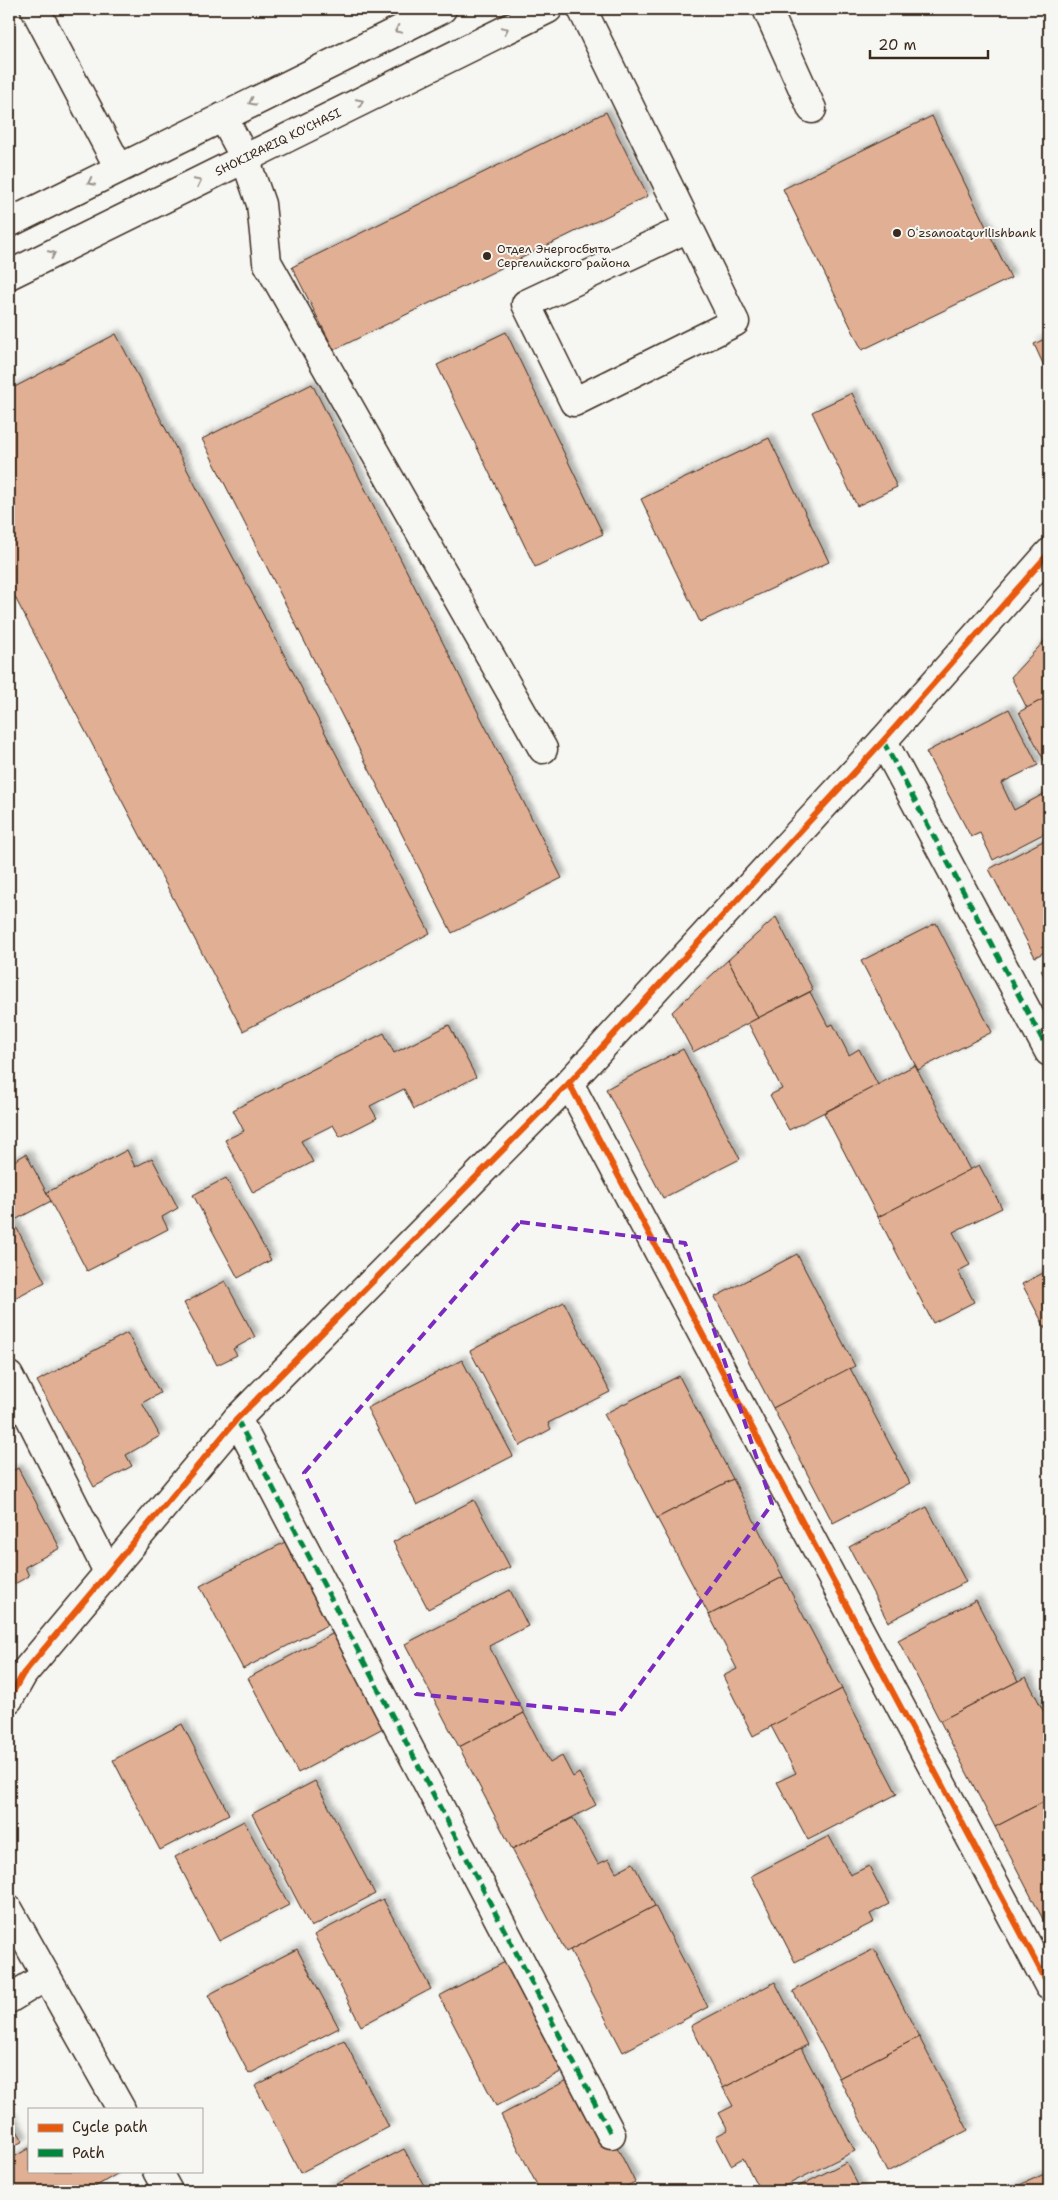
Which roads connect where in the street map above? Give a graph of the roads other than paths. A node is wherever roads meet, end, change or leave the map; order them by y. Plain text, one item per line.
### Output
1 (35, 9) edge
2 (442, 9) edge
3 (548, 9) edge
4 (582, 9) edge
5 (768, 9) edge
6 (812, 109) dead end
7 (223, 117) junction
8 (245, 158) junction
9 (119, 168) junction
10 (9, 223) edge
11 (688, 228) junction
12 (9, 275) edge
13 (1049, 553) edge
14 (883, 741) junction
15 (543, 749) dead end
16 (1049, 1052) edge
17 (569, 1083) junction
18 (9, 1376) edge
19 (237, 1419) junction
20 (108, 1572) junction
21 (9, 1699) edge
22 (9, 1910) edge
23 (45, 1977) junction
24 (1049, 1986) edge
25 (9, 1999) edge
26 (120, 2108) edge
27 (611, 2134) dead end
28 (157, 2172) edge
29 (168, 2191) edge

1 - 9 street
2 -> 7 street
8 -> 3 street, SHOKIRARIQ KO'CHASI
4 - 11 street
5 - 6 street
7 - 8 street
7 - 9 street
12 -> 8 street, SHOKIRARIQ KO'CHASI
8 - 15 street
9 -> 10 street
11 - 11 street
13 - 14 street
14 - 16 street
14 - 17 street
17 - 19 street
17 - 24 street
18 - 20 street
19 - 20 street
19 - 27 street
20 - 21 street
22 - 23 street
23 - 25 street
23 - 26 street
28 - 29 street

